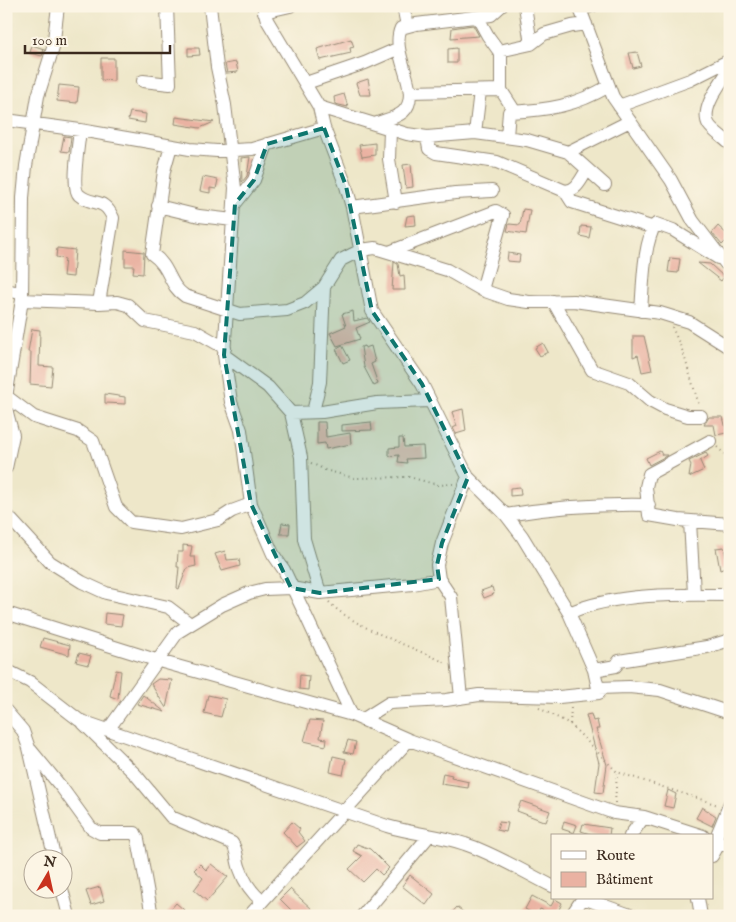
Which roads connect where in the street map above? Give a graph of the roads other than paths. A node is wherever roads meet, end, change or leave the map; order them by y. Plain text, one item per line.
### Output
1 (58, 6) edge
2 (167, 6) edge
3 (210, 6) edge
4 (290, 6) edge
5 (403, 6) edge
6 (501, 6) edge
7 (526, 6) edge
8 (584, 7) edge
9 (264, 9) edge
10 (478, 18) junction
11 (586, 24) junction
12 (407, 26) junction
13 (531, 44) junction
14 (397, 49) junction
15 (499, 51) junction
16 (730, 60) edge
17 (730, 68) edge
18 (143, 81) dead end
19 (306, 83) junction
20 (609, 86) junction
21 (501, 90) junction
22 (480, 91) junction
23 (410, 92) junction
24 (619, 106) junction
25 (319, 107) junction
26 (509, 112) junction
27 (6, 120) edge
28 (630, 121) junction
29 (33, 124) junction
30 (377, 124) junction
31 (324, 128) junction
32 (80, 130) junction
33 (390, 130) junction
34 (474, 133) junction
35 (507, 136) junction
36 (427, 137) junction
37 (267, 144) junction
38 (730, 144) edge
39 (171, 146) junction
40 (230, 150) junction
41 (568, 152) junction
42 (587, 170) junction
43 (605, 185) dead end
44 (565, 191) junction
45 (492, 192) dead end
46 (396, 202) junction
47 (235, 204) junction
48 (158, 206) junction
49 (352, 207) junction
50 (233, 220) junction
51 (654, 228) junction
52 (361, 250) junction
53 (390, 252) junction
54 (728, 265) edge
55 (324, 287) junction
56 (6, 290) edge
57 (482, 290) junction
58 (21, 296) junction
59 (553, 301) junction
60 (99, 304) junction
61 (226, 309) junction
62 (641, 311) junction
63 (729, 346) edge
64 (225, 352) junction
65 (6, 397) edge
66 (430, 401) junction
67 (6, 410) edge
68 (313, 412) junction
69 (291, 413) junction
70 (701, 416) road end
71 (710, 441) road end
72 (6, 468) edge
73 (467, 482) junction
74 (251, 504) junction
75 (649, 505) junction
76 (6, 514) edge
77 (506, 515) junction
78 (690, 521) junction
79 (730, 524) edge
80 (439, 579) junction
81 (291, 588) junction
82 (320, 592) junction
83 (694, 594) junction
84 (730, 595) edge
85 (6, 613) edge
86 (569, 613) junction
87 (189, 623) junction
88 (730, 640) edge
89 (158, 661) junction
90 (6, 670) edge
91 (594, 670) junction
92 (599, 688) junction
93 (461, 698) junction
94 (6, 711) edge
95 (730, 713) edge
96 (357, 717) junction
97 (79, 720) junction
98 (108, 730) junction
99 (409, 740) junction
100 (29, 748) junction
101 (729, 805) edge
102 (344, 812) junction
103 (644, 817) junction
104 (730, 824) edge
105 (631, 834) edge
106 (700, 834) edge
107 (429, 836) junction
108 (716, 839) edge
109 (54, 850) edge
110 (551, 886) edge
111 (65, 900) edge
112 (582, 900) edge
113 (588, 900) edge
114 (698, 900) edge
115 (262, 901) junction
116 (619, 914) edge
117 (69, 916) edge
118 (152, 916) edge
119 (249, 916) edge
120 (362, 916) edge
121 (571, 916) edge
122 (633, 916) edge
123 (701, 916) edge

1 - 29 street
2 - 18 street
3 - 40 street
4 - 9 street
5 - 12 street
6 - 10 street
7 - 13 street
8 - 11 street
9 - 19 street
10 - 12 street
10 - 15 street
11 - 13 street
11 - 20 street
12 - 14 street
13 - 15 street
14 - 19 street
14 - 23 street
15 - 21 street
16 - 24 street
17 - 38 street
19 - 25 street
20 - 24 street
20 - 26 street
21 - 22 street
21 - 26 street
22 - 23 street
22 - 34 street
23 - 30 street
24 - 28 street
25 - 30 street
25 - 31 street
26 - 35 street
27 - 29 street
28 - 41 street
28 - 54 street
29 - 32 street
29 - 58 street
30 - 33 street
31 - 37 street
31 - 49 street
32 - 39 street
32 - 60 street
33 - 36 street
33 - 46 street
34 - 35 street
34 - 36 street
35 - 41 street
36 - 44 street
37 - 40 street
37 - 47 street
39 - 40 street
39 - 48 street
40 - 47 street
41 - 42 street
42 - 43 street
42 - 44 street
44 - 51 street
45 - 46 street
46 - 49 street
47 - 50 street
48 - 50 street
48 - 61 street
49 - 52 street
50 - 61 street
51 - 54 street
51 - 62 street
52 - 53 street
52 - 55 street
52 - 66 street
53 - 57 street
53 - 57 street
55 - 61 street
55 - 68 street
56 - 58 street
57 - 59 street
58 - 60 street
58 - 65 street
59 - 62 street
59 - 70 street
60 - 64 street
61 - 64 street
62 - 63 street
64 - 69 street
64 - 74 street
65 - 74 street
66 - 68 street
66 - 73 street
67 - 72 street
68 - 69 street
69 - 82 street
71 - 75 street
73 - 77 street
73 - 80 street
74 - 81 street
75 - 77 street
75 - 78 street
76 - 87 street
77 - 86 street
78 - 79 street
78 - 83 street
80 - 82 street
80 - 93 street
81 - 82 street
81 - 87 street
81 - 96 street
83 - 84 street
83 - 86 street
85 - 89 street
86 - 91 street
87 - 89 street
88 - 91 street
89 - 96 street
89 - 98 street
90 - 97 street
91 - 92 street
92 - 93 street
92 - 95 street
93 - 96 street
94 - 100 street
96 - 99 street
97 - 98 street
97 - 115 street
98 - 102 street
99 - 102 street
99 - 103 street
100 - 109 street
100 - 118 street
101 - 108 street
102 - 107 street
102 - 115 street
103 - 105 street
103 - 106 street
104 - 108 street
107 - 110 street
107 - 120 street
111 - 117 street
112 - 121 street
113 - 116 street
114 - 123 street
115 - 119 street
116 - 122 street

